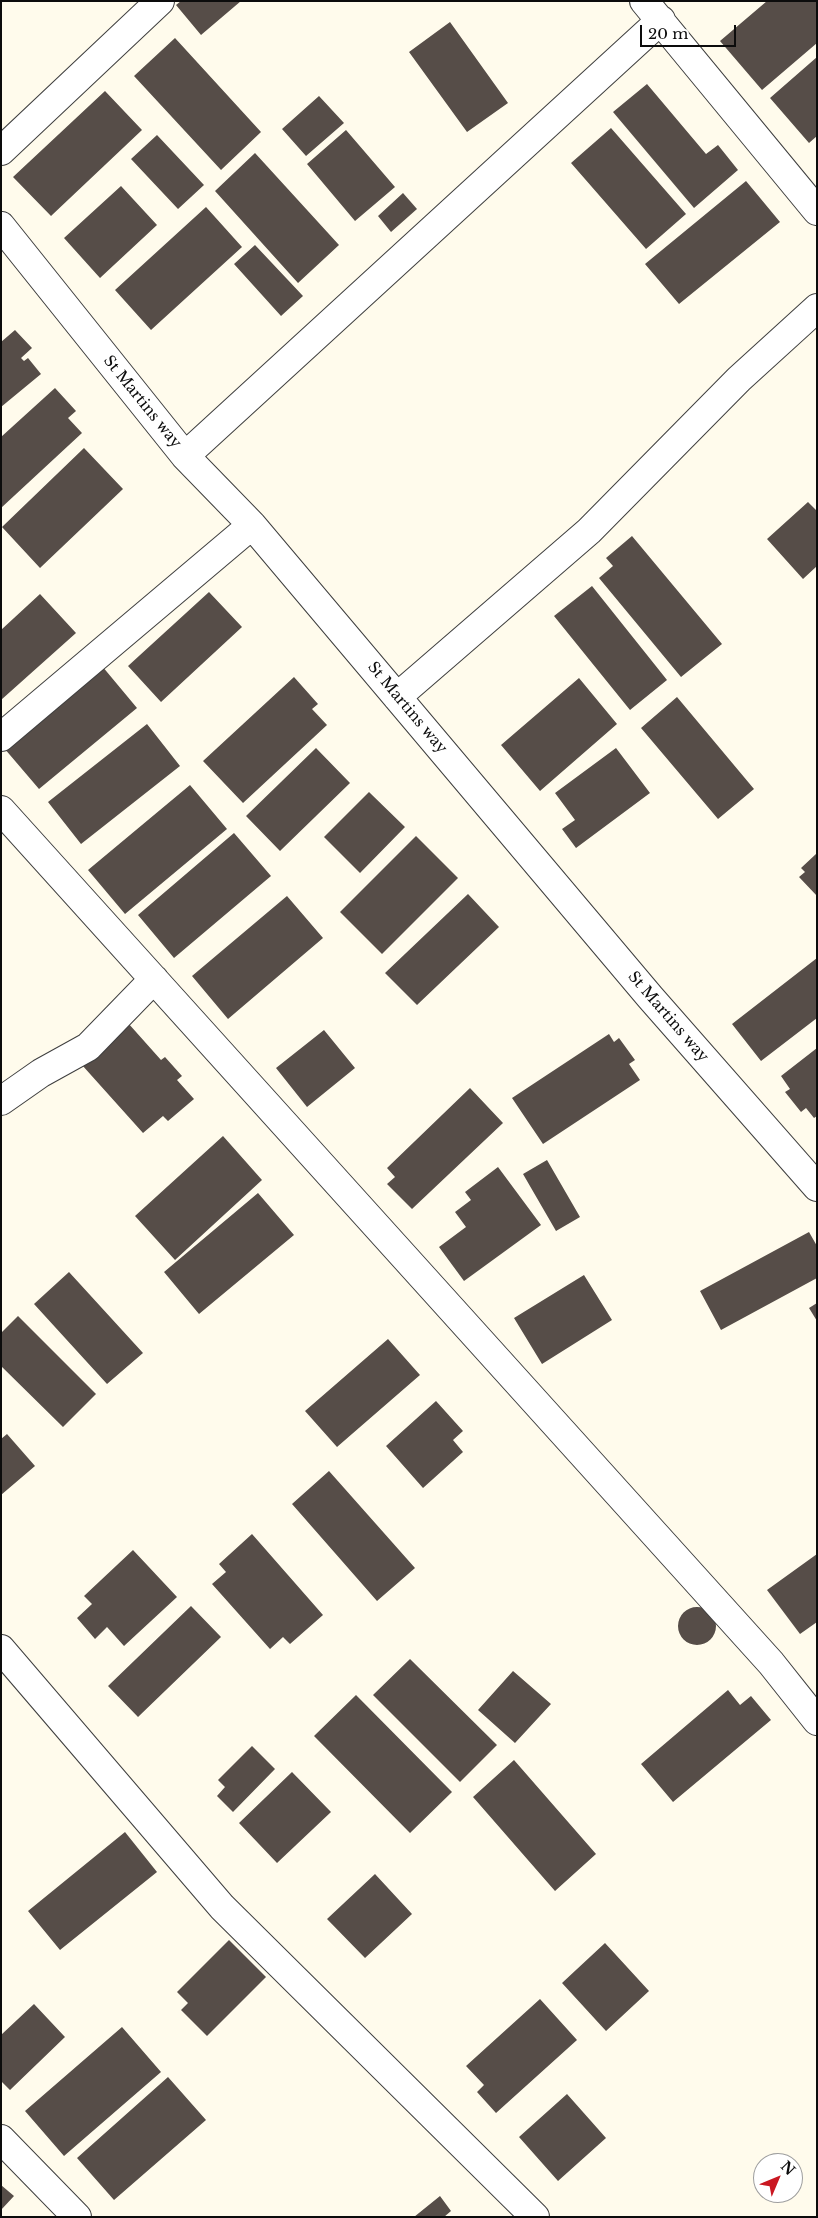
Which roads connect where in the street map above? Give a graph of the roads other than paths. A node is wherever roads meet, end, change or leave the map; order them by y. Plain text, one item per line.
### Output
1 (160, 1) edge
2 (653, 11) edge
3 (1, 152) edge
4 (817, 212) edge
5 (1, 226) edge
6 (817, 308) edge
7 (185, 456) junction
8 (252, 525) junction
9 (397, 696) junction
10 (1, 738) edge
11 (1, 810) edge
12 (154, 979) junction
13 (1, 1101) edge
14 (817, 1187) edge
15 (1, 1649) edge
16 (817, 1721) edge
17 (1, 2139) edge
18 (77, 2217) edge
19 (535, 2217) edge

1 - 3 street
2 - 4 street
2 - 7 street
5 - 7 street, St Martins way
6 - 9 street
7 - 8 street, St Martins way
8 - 9 street, St Martins way
8 - 10 street
9 - 14 street, St Martins way
11 - 12 street
12 - 13 street
12 - 16 street
15 - 19 street
17 - 18 street

